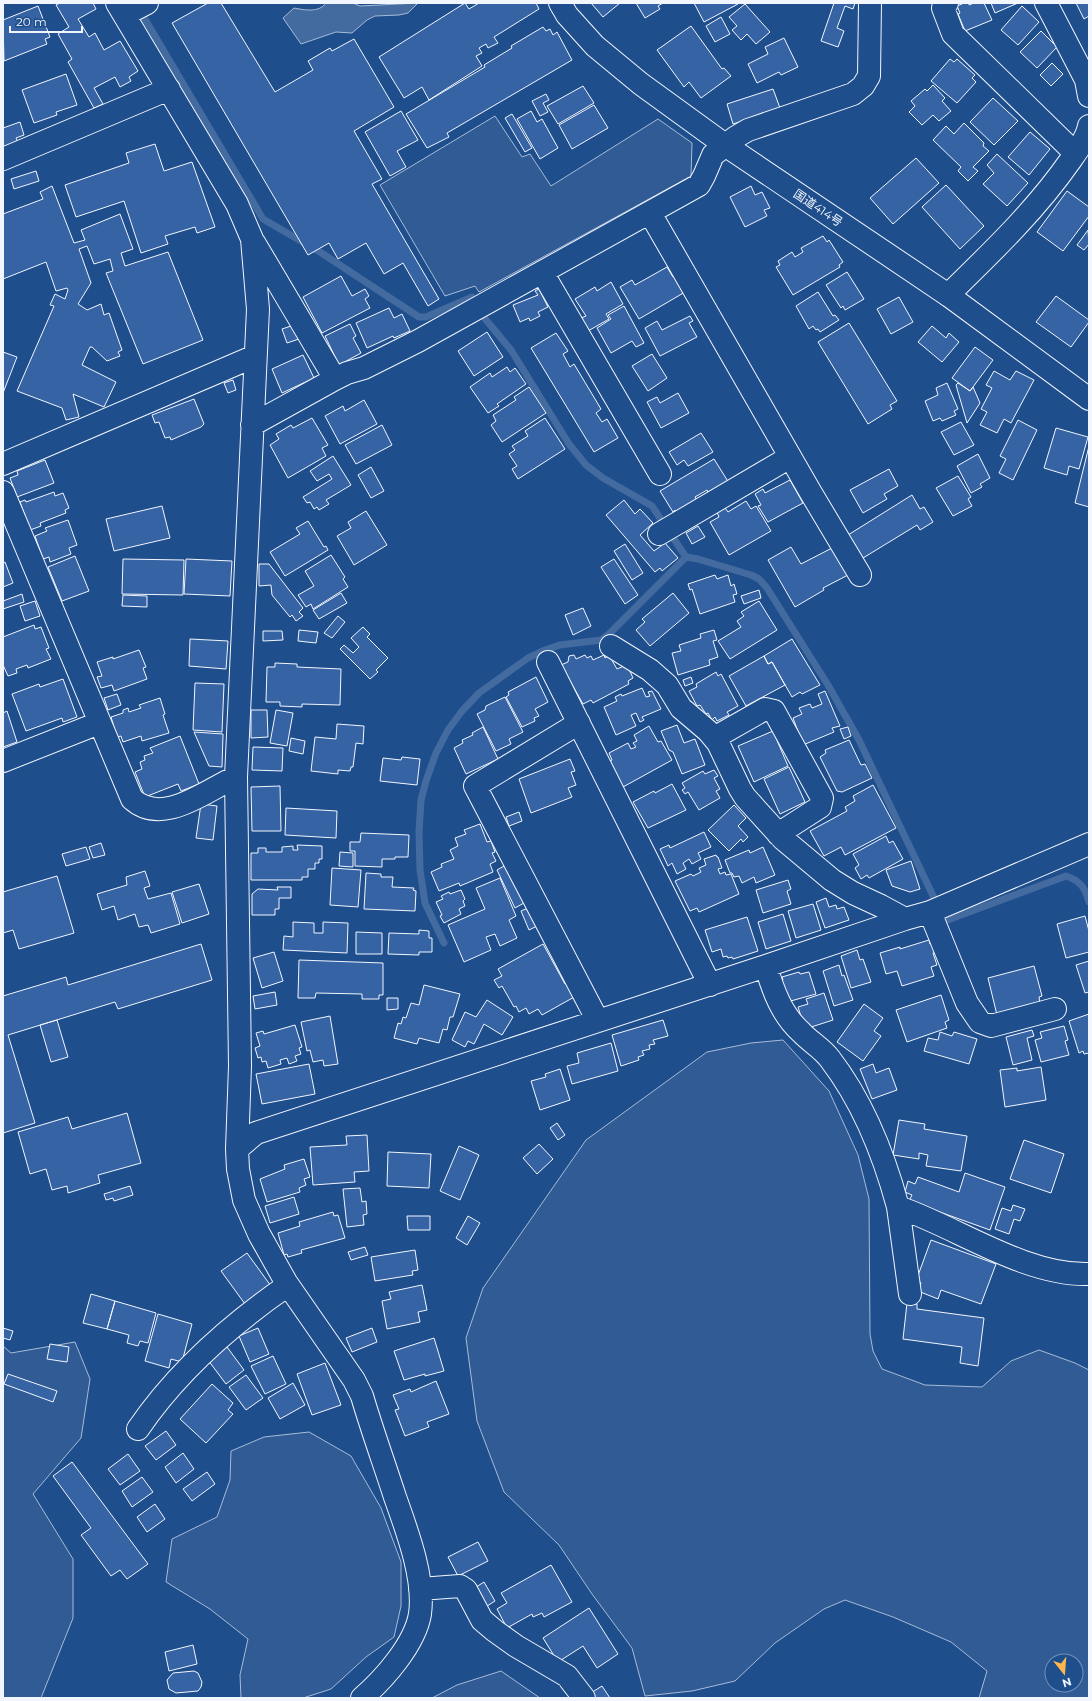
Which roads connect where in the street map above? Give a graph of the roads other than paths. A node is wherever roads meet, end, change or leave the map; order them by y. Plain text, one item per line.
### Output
1 (147, 3) edge
2 (560, 3) edge
3 (870, 3) edge
4 (947, 3) edge
5 (1046, 3) edge
6 (121, 9) edge
7 (169, 89) junction
8 (1089, 96) edge
9 (1089, 126) edge
10 (725, 145) junction
11 (1075, 153) junction
12 (3, 159) edge
13 (650, 213) junction
14 (252, 239) junction
15 (542, 272) junction
16 (948, 295) junction
17 (255, 356) junction
18 (334, 379) junction
19 (1089, 399) edge
20 (252, 425) junction
21 (790, 457) junction
22 (3, 464) edge
23 (660, 474) dead end
24 (3, 492) edge
25 (664, 531) dead end
26 (860, 575) dead end
27 (611, 646) dead end
28 (548, 662) dead end
29 (99, 723) junction
30 (579, 723) junction
31 (714, 738) junction
32 (3, 761) edge
33 (236, 777) junction
34 (778, 834) junction
35 (1089, 844) edge
36 (930, 912) junction
37 (905, 919) junction
38 (766, 966) junction
39 (710, 984) junction
40 (1055, 1009) dead end
41 (598, 1021) junction
42 (237, 1149) junction
43 (898, 1207) junction
44 (1089, 1274) edge
45 (288, 1285) junction
46 (910, 1294) dead end
47 (138, 1429) dead end
48 (420, 1589) junction
49 (362, 1698) edge
50 (584, 1698) edge

1 - 6 main road
2 - 10 main road, 国道414号
3 - 10 main road
4 - 11 main road
5 - 8 main road
6 - 7 main road
7 - 12 main road
7 - 14 main road
9 - 11 main road
10 - 13 main road
10 - 16 main road, 国道414号
11 - 16 main road
13 - 15 main road
13 - 21 main road
14 - 17 main road
14 - 18 main road
15 - 18 main road
15 - 23 main road
16 - 19 main road, 国道414号
17 - 20 main road
17 - 22 main road
18 - 20 main road
20 - 33 main road
21 - 25 main road
21 - 26 main road
24 - 29 main road
27 - 31 main road
28 - 30 main road
29 - 32 main road
29 - 33 main road
30 - 39 main road
30 - 41 main road
31 - 34 main road
31 - 34 main road
33 - 42 main road
34 - 37 main road
35 - 36 main road
36 - 37 main road
36 - 40 main road
37 - 38 main road
38 - 39 main road
38 - 43 main road
39 - 41 main road
41 - 42 main road
42 - 45 main road
43 - 44 main road
43 - 46 main road
45 - 47 main road
45 - 48 main road
48 - 49 main road
48 - 50 main road

